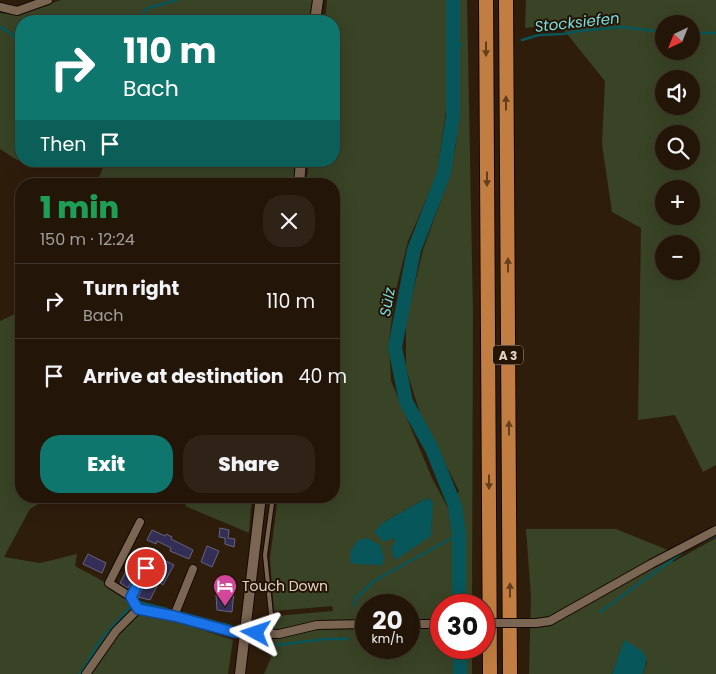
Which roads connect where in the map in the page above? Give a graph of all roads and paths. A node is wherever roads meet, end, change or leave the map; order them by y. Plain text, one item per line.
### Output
1 (48, 0) edge
2 (318, 0) edge
3 (486, 0) edge
4 (506, 0) edge
5 (0, 7) edge
6 (316, 15) edge
7 (260, 503) edge
8 (272, 503) edge
9 (140, 522) dead end
10 (716, 530) edge
11 (154, 554) dead end
12 (193, 569) dead end
13 (131, 597) junction
14 (138, 609) junction
15 (174, 616) junction
16 (355, 624) edge
17 (495, 624) edge
18 (245, 633) junction
19 (271, 634) junction
20 (86, 674) edge
21 (240, 674) edge
22 (490, 674) edge
23 (510, 674) edge

1 - 5 street
2 - 6 main road
3 -> 22 highway, A 3
23 -> 4 highway, A 3
7 - 18 main road
8 - 19 lane
9 - 13 street
10 - 17 street, bridge
11 - 13 street
12 - 15 street
13 - 14 street
14 - 15 street
14 - 20 street
15 - 18 street
16 - 19 street
18 - 19 street
18 - 21 main road

